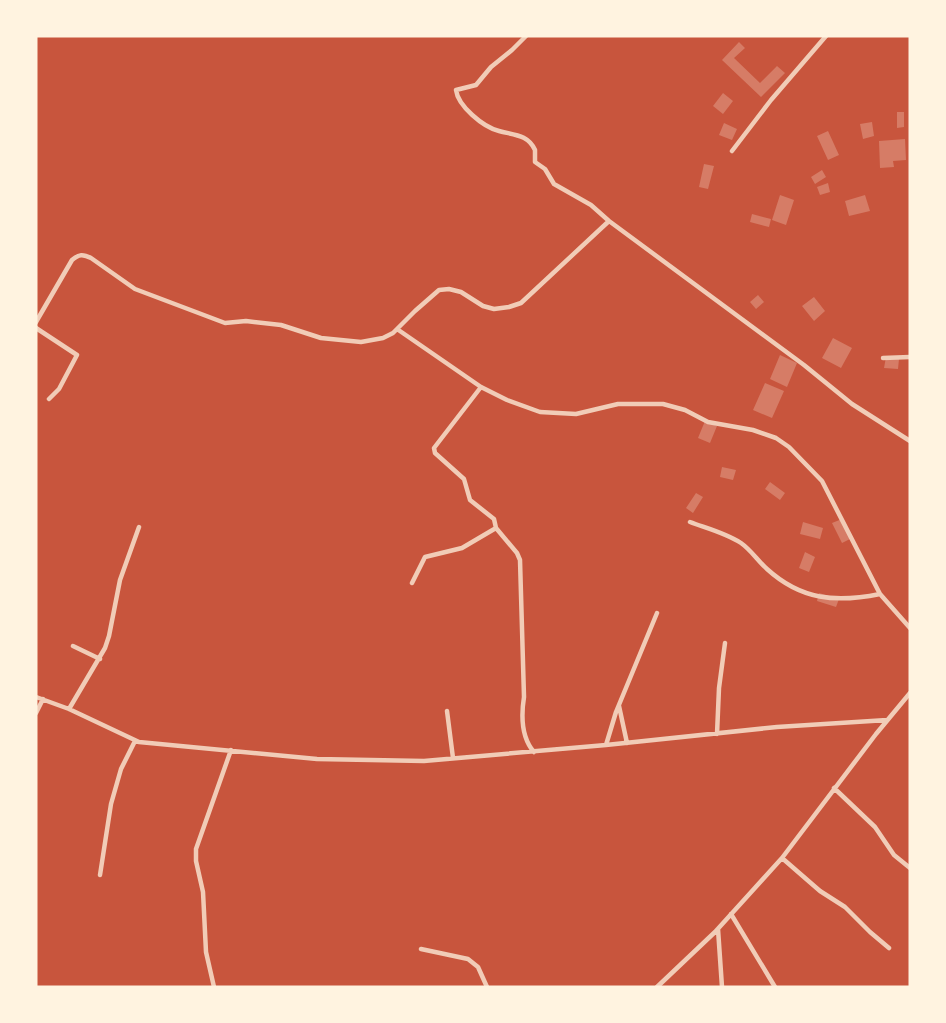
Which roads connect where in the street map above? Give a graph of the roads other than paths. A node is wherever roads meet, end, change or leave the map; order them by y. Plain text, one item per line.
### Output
1 (526, 36) edge
2 (826, 36) edge
3 (732, 151) dead end
4 (609, 221) junction
5 (36, 322) edge
6 (36, 328) edge
7 (397, 329) junction
8 (910, 357) edge
9 (883, 358) dead end
10 (481, 387) junction
11 (49, 399) dead end
12 (910, 441) edge
13 (690, 522) dead end
14 (140, 527) dead end
15 (496, 528) junction
16 (412, 583) dead end
17 (879, 594) junction
18 (657, 614) dead end
19 (910, 628) edge
20 (724, 643) dead end
21 (73, 646) dead end
22 (100, 659) junction
23 (909, 696) edge
24 (36, 697) edge
25 (43, 699) junction
26 (619, 706) junction
27 (69, 709) junction
28 (447, 711) dead end
29 (36, 713) edge
30 (887, 720) junction
31 (717, 734) junction
32 (135, 741) junction
33 (627, 743) junction
34 (606, 745) junction
35 (231, 750) junction
36 (534, 752) junction
37 (453, 759) junction
38 (834, 788) junction
39 (782, 858) junction
40 (910, 868) edge
41 (100, 875) dead end
42 (731, 914) junction
43 (718, 929) junction
44 (889, 948) dead end
45 (421, 949) dead end
46 (214, 987) edge
47 (487, 987) edge
48 (657, 987) edge
49 (722, 987) edge
50 (775, 987) edge

1 - 4 street
2 - 3 street
4 - 7 street
4 - 12 street
5 - 7 street
6 - 11 street
7 - 10 street
8 - 9 street
10 - 15 street
10 - 17 street
13 - 17 street
14 - 22 street
15 - 16 street
15 - 36 street
17 - 19 street
18 - 26 street
20 - 31 street
21 - 22 street
22 - 27 street
23 - 30 street
24 - 25 street
25 - 27 street
25 - 29 street
26 - 33 street
26 - 34 street
27 - 32 street
28 - 37 street
30 - 31 street
30 - 38 street
31 - 33 street
32 - 35 street
32 - 41 street
33 - 34 street
34 - 36 street
35 - 37 street
35 - 46 street
36 - 37 street
38 - 39 street
38 - 40 street
39 - 42 street
39 - 44 street
42 - 43 street
42 - 50 street
43 - 48 street
43 - 49 street
45 - 47 street

